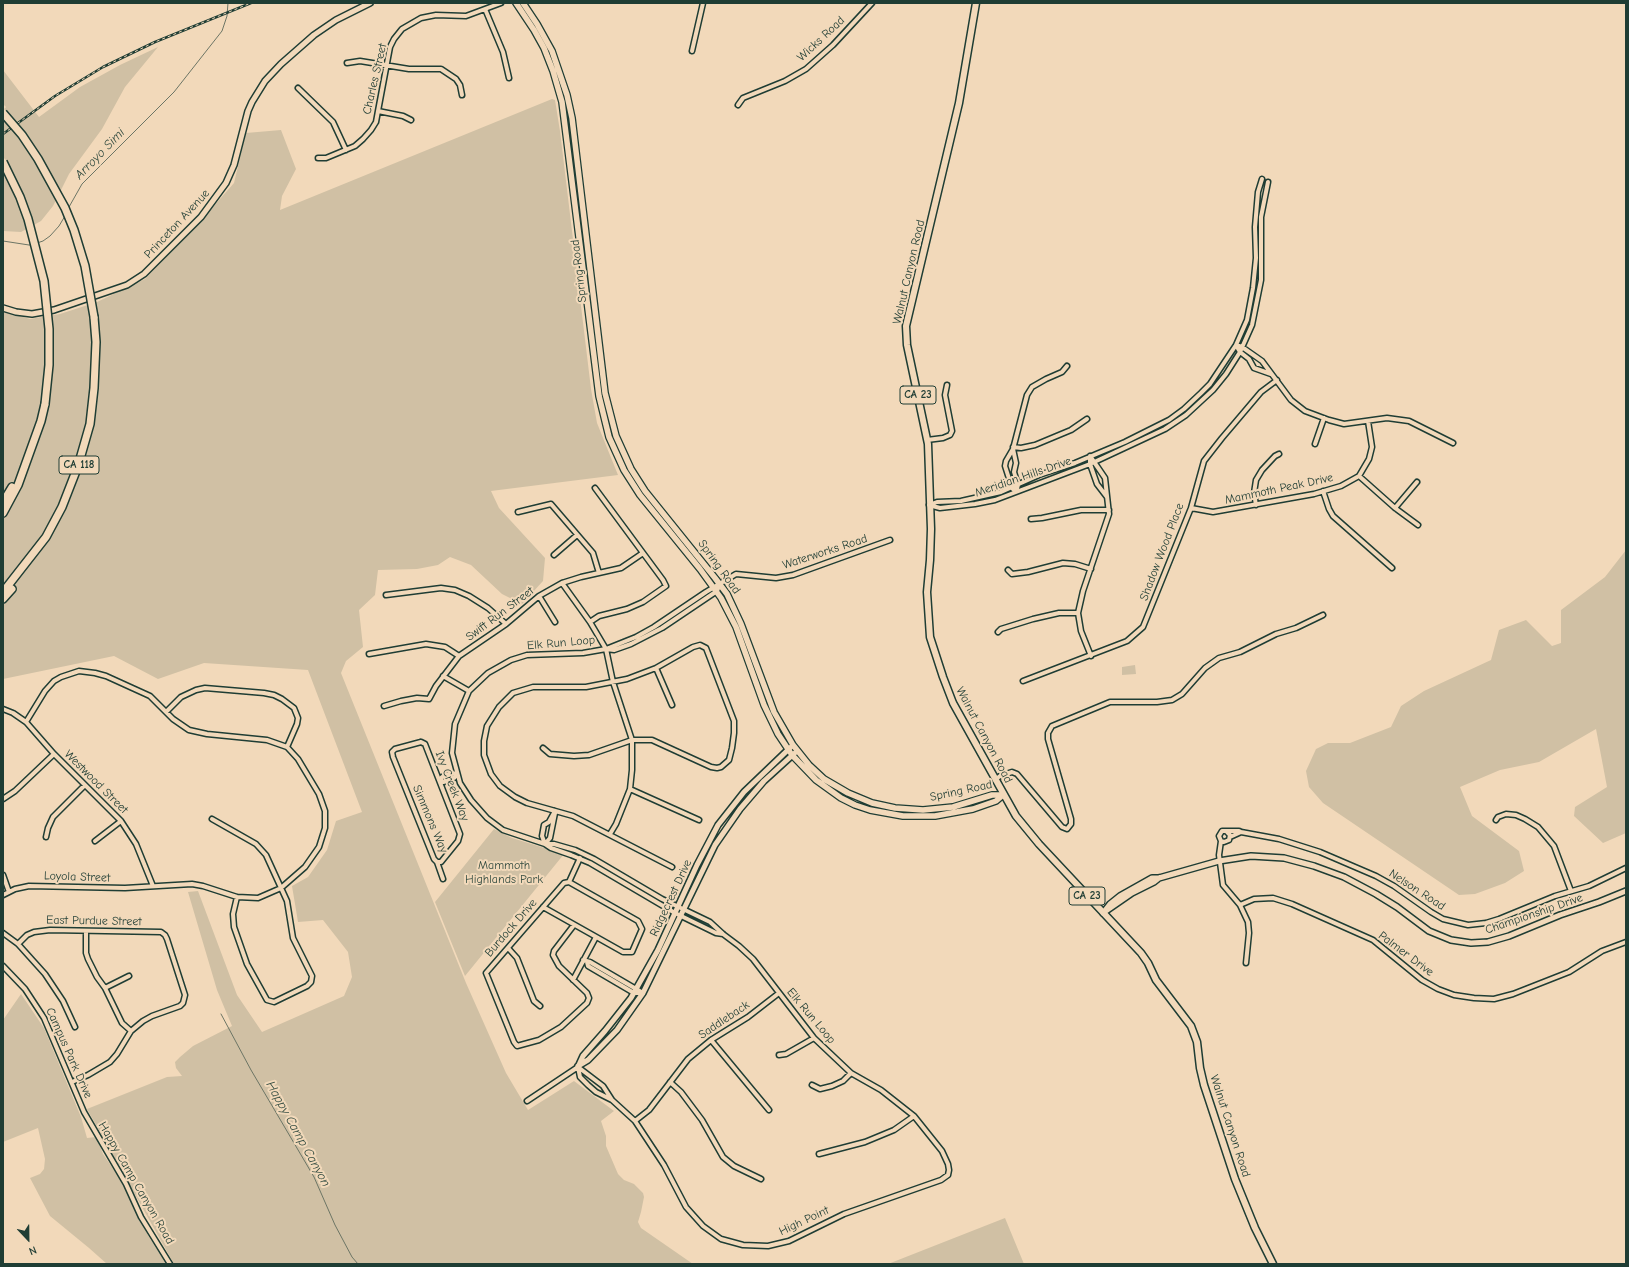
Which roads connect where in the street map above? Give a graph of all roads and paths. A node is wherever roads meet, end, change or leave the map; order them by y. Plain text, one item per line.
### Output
1 (370, 3) edge
2 (500, 3) edge
3 (516, 3) edge
4 (523, 3) edge
5 (703, 3) edge
6 (872, 3) edge
7 (976, 3) edge
8 (486, 9) junction
9 (692, 51) dead end
10 (347, 63) dead end
11 (386, 65) junction
12 (509, 78) dead end
13 (298, 88) dead end
14 (462, 95) dead end
15 (738, 105) dead end
16 (378, 111) junction
17 (3, 113) edge
18 (411, 120) dead end
19 (346, 150) junction
20 (318, 158) dead end
21 (3, 162) edge
22 (1262, 179) dead end
23 (1268, 182) dead end
24 (1255, 268) junction
25 (1262, 268) junction
26 (3, 308) edge
27 (1236, 345) junction
28 (1242, 347) junction
29 (1240, 352) junction
30 (1265, 365) junction
31 (1067, 366) dead end
32 (1260, 371) junction
33 (1271, 374) junction
34 (1277, 380) junction
35 (947, 385) dead end
36 (1324, 418) junction
37 (1087, 419) dead end
38 (1368, 421) junction
39 (927, 440) junction
40 (1453, 443) dead end
41 (1315, 444) dead end
42 (1013, 448) junction
43 (1279, 454) dead end
44 (1090, 456) junction
45 (1006, 463) junction
46 (1016, 463) junction
47 (1092, 463) junction
48 (23, 471) junction
49 (1359, 476) junction
50 (1106, 482) junction
51 (1417, 482) dead end
52 (1018, 485) junction
53 (1099, 486) junction
54 (595, 488) dead end
55 (1012, 488) junction
56 (1016, 492) junction
57 (1323, 492) junction
58 (1107, 497) junction
59 (3, 502) edge
60 (929, 505) junction
61 (1256, 505) junction
62 (1190, 508) junction
63 (1395, 508) junction
64 (1109, 510) junction
65 (518, 512) dead end
66 (3, 513) edge
67 (1031, 519) dead end
68 (1418, 525) dead end
69 (577, 535) junction
70 (46, 537) junction
71 (890, 540) dead end
72 (643, 553) junction
73 (554, 555) dead end
74 (1392, 568) dead end
75 (1091, 569) junction
76 (1008, 570) dead end
77 (599, 573) junction
78 (562, 583) junction
79 (720, 584) junction
80 (716, 589) junction
81 (3, 592) edge
82 (386, 595) dead end
83 (539, 596) junction
84 (3, 599) edge
85 (1078, 613) junction
86 (1323, 615) dead end
87 (555, 622) dead end
88 (590, 622) junction
89 (506, 624) junction
90 (998, 632) dead end
91 (606, 649) junction
92 (369, 654) dead end
93 (459, 656) junction
94 (1091, 656) junction
95 (656, 668) junction
96 (444, 676) junction
97 (1023, 681) dead end
98 (613, 682) junction
99 (469, 691) junction
100 (672, 705) dead end
101 (384, 706) dead end
102 (3, 709) edge
103 (166, 712) junction
104 (26, 722) junction
105 (632, 740) junction
106 (287, 748) junction
107 (543, 748) dead end
108 (792, 750) junction
109 (392, 752) joint
110 (54, 754) junction
111 (458, 774) junction
112 (995, 780) junction
113 (440, 781) junction
114 (85, 785) junction
115 (630, 789) junction
116 (1003, 795) junction
117 (3, 799) edge
118 (555, 811) junction
119 (212, 819) dead end
120 (122, 820) junction
121 (700, 820) dead end
122 (1496, 820) dead end
123 (1227, 832) junction
124 (1241, 832) junction
125 (610, 834) junction
126 (1230, 837) junction
127 (46, 838) dead end
128 (460, 838) joint
129 (95, 841) dead end
130 (1221, 841) junction
131 (545, 844) junction
132 (580, 858) junction
133 (437, 862) junction
134 (1219, 862) junction
135 (672, 867) dead end
136 (1626, 868) edge
137 (3, 875) edge
138 (443, 879) dead end
139 (569, 882) junction
140 (153, 886) junction
141 (282, 888) junction
142 (1571, 891) junction
143 (1626, 891) edge
144 (9, 892) junction
145 (3, 895) edge
146 (237, 897) junction
147 (1240, 905) junction
148 (678, 906) junction
149 (543, 907) junction
150 (684, 909) junction
151 (675, 913) junction
152 (1103, 913) junction
153 (681, 916) junction
154 (574, 925) junction
155 (86, 931) junction
156 (3, 933) edge
157 (723, 934) junction
158 (596, 937) junction
159 (1626, 942) edge
160 (18, 944) junction
161 (508, 948) junction
162 (585, 961) junction
163 (1246, 963) dead end
164 (3, 966) edge
165 (129, 976) dead end
166 (572, 980) junction
167 (105, 988) junction
168 (635, 990) junction
169 (643, 993) junction
170 (779, 993) junction
171 (540, 1006) dead end
172 (75, 1026) dead end
173 (130, 1031) junction
174 (814, 1038) junction
175 (711, 1040) junction
176 (779, 1055) dead end
177 (578, 1067) junction
178 (851, 1073) junction
179 (72, 1082) junction
180 (670, 1082) junction
181 (812, 1086) dead end
182 (604, 1088) junction
183 (600, 1093) junction
184 (612, 1100) junction
185 (527, 1101) dead end
186 (769, 1110) dead end
187 (84, 1112) joint
188 (914, 1116) junction
189 (635, 1121) junction
190 (818, 1154) dead end
191 (948, 1175) joint
192 (761, 1179) dead end
193 (170, 1264) edge
194 (1273, 1264) edge

1 - 26 street, Princeton Avenue
2 - 8 street, Charles Street
3 - 80 main road, Spring Road
4 - 79 main road, Spring Road
5 - 9 street
6 - 15 street, Wicks Road
7 - 39 main road, Walnut Canyon Road / CA 23
8 - 11 street, Charles Street
8 - 12 street
10 - 11 street
11 - 14 street
11 - 16 street, Charles Street
13 - 19 street
16 - 18 street
16 - 19 street, Charles Street
17 - 70 highway, CA 118, bridge
19 - 20 street, Charles Street
21 - 48 highway, bridge
22 - 24 street, Meridian Hills Drive
23 - 25 street, Meridian Hills Drive
24 - 25 street
24 - 27 street, Meridian Hills Drive
25 - 28 street, Meridian Hills Drive
27 - 28 street
27 - 29 street
27 - 44 street, Meridian Hills Drive
28 - 29 street, Meridian Hills Drive
28 - 30 street
29 - 32 street
29 - 47 street, Meridian Hills Drive
30 - 32 street
30 - 33 street
31 - 42 street
32 - 33 street
33 - 34 street
34 - 36 street
34 - 62 street, Shadow Wood Place
35 - 39 street
36 - 38 street
36 - 41 street
37 - 42 street
38 - 40 street
38 - 49 street
39 - 60 main road, Walnut Canyon Road / CA 23
42 - 45 street
42 - 46 street
43 - 61 street
44 - 47 street
44 - 52 street, Meridian Hills Drive
45 - 46 street
45 - 55 street
46 - 52 street
47 - 50 street
47 - 53 street
47 - 56 street, Meridian Hills Drive
48 - 59 highway
48 - 66 highway
49 - 57 street, Mammoth Peak Drive
49 - 63 street
50 - 53 street
50 - 58 street
51 - 63 street
52 - 55 street, Meridian Hills Drive
52 - 56 street
53 - 58 street
54 - 72 street
55 - 56 street
55 - 60 street, Meridian Hills Drive
56 - 60 street, Meridian Hills Drive
57 - 61 street, Mammoth Peak Drive
57 - 74 street
58 - 64 street
60 - 112 main road, Walnut Canyon Road / CA 23
61 - 62 street, Mammoth Peak Drive
62 - 94 street, Shadow Wood Place
63 - 68 street
64 - 67 street
64 - 75 street
65 - 69 street
69 - 73 street
69 - 77 street
70 - 81 highway, CA 118
70 - 84 highway
71 - 79 street, Waterworks Road
72 - 77 street, Swift Run Street
72 - 88 street
75 - 76 street
75 - 85 street
77 - 78 street, Swift Run Street
78 - 83 street, Swift Run Street
78 - 88 street
79 - 80 street, Elk Run Loop
79 - 108 main road, Spring Road
80 - 91 street, Elk Run Loop
80 - 108 main road, Spring Road
82 - 89 street
83 - 87 street
83 - 89 street, Swift Run Street
85 - 90 street
85 - 94 street
86 - 112 street
88 - 91 street
89 - 93 street, Swift Run Street
91 - 98 street
91 - 99 street, Elk Run Loop
92 - 93 street
93 - 96 street, Swift Run Street
94 - 97 street, Shadow Wood Place
95 - 98 street
95 - 100 street
95 - 105 street
96 - 99 street
96 - 101 street, Swift Run Street
98 - 105 street
98 - 118 street
99 - 111 street, Elk Run Loop
102 - 104 street, Westwood Street
103 - 104 street
103 - 106 street
103 - 106 street
104 - 110 street, Westwood Street
105 - 107 street
105 - 115 street
106 - 141 street, Loyola Street
108 - 116 main road, Spring Road
108 - 148 street, Ridgecrest Drive
108 - 150 street, Ridgecrest Drive
109 - 113 street, Ivy Creek Way
109 - 133 street, Simmons Way
110 - 114 street, Westwood Street
110 - 117 street
111 - 113 street
111 - 131 street, Elk Run Loop
112 - 116 main road, Walnut Canyon Road / CA 23
113 - 128 street, Ivy Creek Way
114 - 120 street, Westwood Street
114 - 127 street
115 - 121 street
115 - 125 street
116 - 152 main road, Walnut Canyon Road / CA 23
118 - 125 street
118 - 131 street
118 - 131 street
119 - 141 street
120 - 129 street
120 - 140 street, Westwood Street
122 - 142 street
123 - 124 street, Nelson Road
123 - 126 street
123 - 130 street
124 - 126 street
124 - 142 street, Nelson Road
125 - 135 street
126 - 130 street
128 - 133 street, Simmons Way
130 - 134 street
131 - 132 street, Elk Run Loop
131 - 148 street, Elk Run Loop
132 - 139 street
132 - 151 street, Elk Run Loop
133 - 138 street
134 - 143 street, Championship Drive
134 - 147 street
134 - 152 street, Championship Drive
136 - 142 street, Nelson Road
137 - 144 street
139 - 149 street, Burdock Drive
139 - 158 street
140 - 144 street, Loyola Street
140 - 146 street, Loyola Street
141 - 146 street, Loyola Street
141 - 146 street
144 - 145 street, Loyola Street
147 - 159 street, Palmer Drive
147 - 163 street
148 - 150 street, Elk Run Loop
148 - 151 street, Ridgecrest Drive
149 - 154 street
149 - 161 street, Burdock Drive
150 - 153 street, Ridgecrest Drive
150 - 157 street, Elk Run Loop
151 - 153 street, Elk Run Loop
151 - 168 street, Ridgecrest Drive
152 - 194 main road, Walnut Canyon Road / CA 23
153 - 157 street, Elk Run Loop
153 - 169 street, Ridgecrest Drive
154 - 158 street
154 - 166 street
155 - 160 street, East Purdue Street
155 - 167 street
155 - 173 street, East Purdue Street
156 - 160 street
157 - 170 street, Elk Run Loop
158 - 162 street
160 - 172 street
161 - 166 street, Burdock Drive
161 - 171 street
162 - 166 street
162 - 168 street
164 - 179 street, Campus Park Drive
165 - 167 street
167 - 173 street
168 - 169 street
168 - 177 street, Ridgecrest Drive
169 - 177 street, Ridgecrest Drive
170 - 174 street, Elk Run Loop
170 - 175 street, Saddleback
173 - 179 street
174 - 176 street
174 - 178 street, Elk Run Loop
175 - 180 street, Saddleback
175 - 186 street
177 - 182 street, High Point
177 - 183 street, High Point
177 - 185 street, Ridgecrest Drive
178 - 181 street
178 - 188 street, Elk Run Loop
179 - 187 street, Campus Park Drive
180 - 189 street, Saddleback
180 - 192 street
182 - 183 street
182 - 184 street, High Point
183 - 184 street, High Point
184 - 189 street, High Point
187 - 193 street, Happy Camp Canyon Road
188 - 190 street
188 - 191 street, Elk Run Loop
189 - 191 street, High Point

